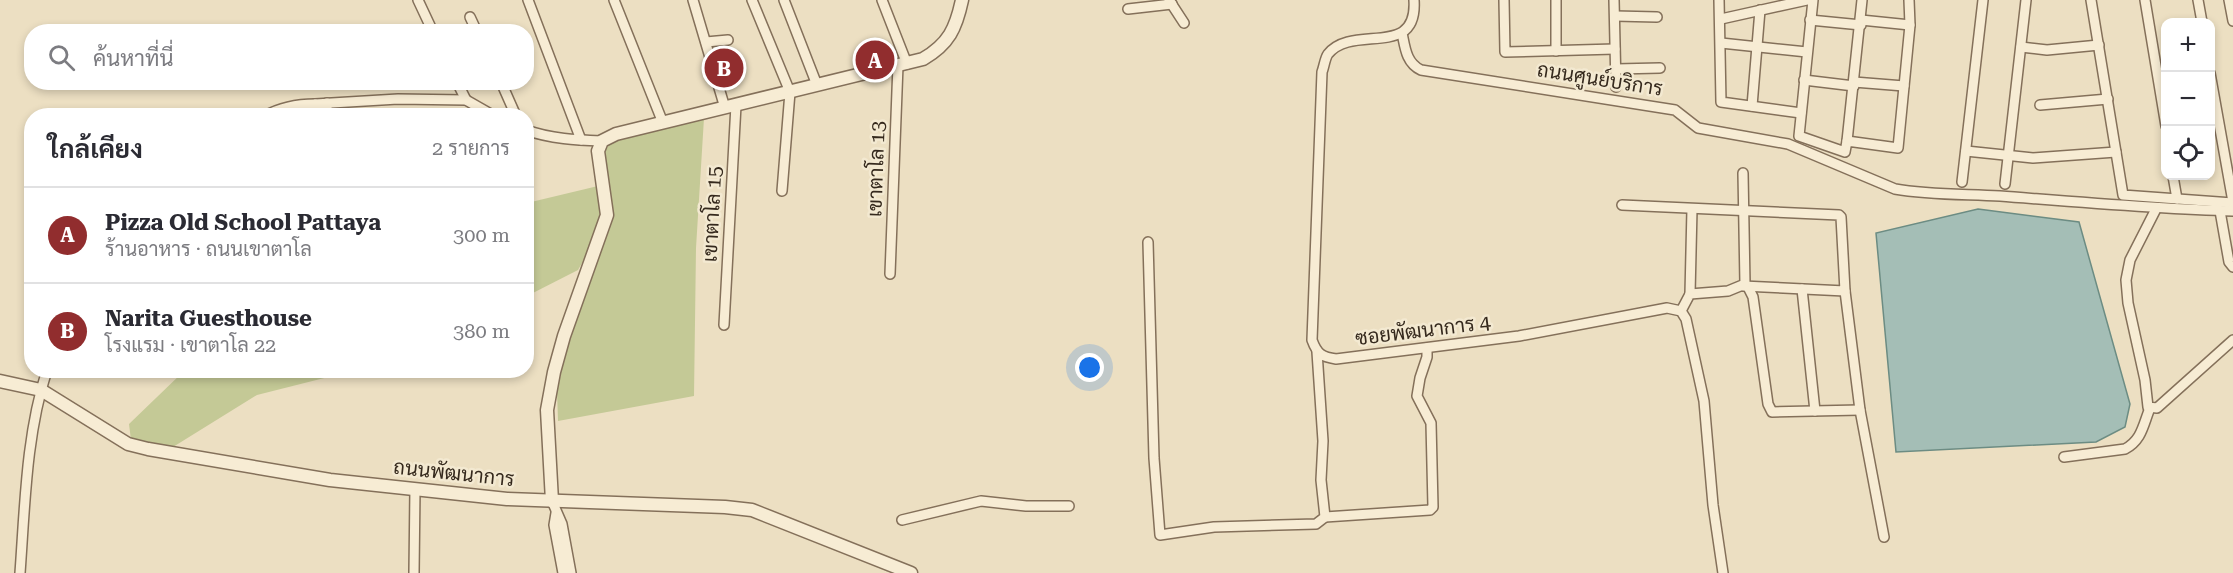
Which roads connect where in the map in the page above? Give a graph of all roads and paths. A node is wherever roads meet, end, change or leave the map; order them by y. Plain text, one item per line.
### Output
1 (418, 0) edge
2 (528, 0) edge
3 (614, 0) edge
4 (693, 0) edge
5 (752, 0) edge
6 (784, 0) edge
7 (882, 0) edge
8 (962, 0) edge
9 (1414, 0) edge
10 (1504, 0) edge
11 (1556, 0) edge
12 (1614, 0) edge
13 (1719, 0) edge
14 (1807, 0) edge
15 (1813, 0) edge
16 (1862, 0) edge
17 (1909, 0) edge
18 (1983, 0) edge
19 (2026, 0) edge
20 (2091, 0) edge
21 (2145, 0) edge
22 (2198, 0) edge
23 (2229, 0) edge
24 (1171, 2) edge
25 (1128, 9) dead end
26 (1760, 10) junction
27 (1615, 16) junction
28 (470, 17) dead end
29 (1657, 17) dead end
30 (2201, 18) edge
31 (1721, 19) junction
32 (1810, 20) junction
33 (2233, 21) edge
34 (1184, 23) dead end
35 (1861, 23) junction
36 (429, 24) edge
37 (473, 24) edge
38 (1910, 25) junction
39 (1402, 33) junction
40 (728, 40) dead end
41 (706, 42) junction
42 (1721, 43) junction
43 (2098, 45) junction
44 (1757, 47) junction
45 (2021, 47) junction
46 (1615, 49) junction
47 (1556, 51) junction
48 (1807, 52) junction
49 (902, 64) junction
50 (1659, 68) dead end
51 (1616, 69) junction
52 (1804, 80) junction
53 (1854, 84) junction
54 (817, 85) junction
55 (1904, 86) junction
56 (1616, 87) dead end
57 (461, 90) edge
58 (505, 90) edge
59 (790, 92) junction
60 (2161, 96) edge
61 (2215, 97) edge
62 (2108, 99) junction
63 (466, 100) junction
64 (327, 103) junction
65 (315, 104) junction
66 (2040, 105) dead end
67 (1752, 106) junction
68 (730, 107) junction
69 (283, 108) edge
70 (313, 108) edge
71 (327, 108) edge
72 (480, 108) edge
73 (512, 108) edge
74 (1801, 113) junction
75 (663, 123) junction
76 (534, 133) edge
77 (581, 140) junction
78 (602, 141) junction
79 (1847, 141) junction
80 (1966, 151) junction
81 (2116, 152) junction
82 (2008, 156) junction
83 (1743, 173) dead end
84 (2174, 180) edge
85 (1962, 182) dead end
86 (2005, 184) dead end
87 (782, 191) dead end
88 (2177, 199) junction
89 (2233, 203) edge
90 (1622, 206) dead end
91 (1692, 209) junction
92 (2156, 209) junction
93 (1744, 210) junction
94 (2220, 211) junction
95 (2233, 211) edge
96 (1148, 242) dead end
97 (2233, 267) edge
98 (890, 273) dead end
99 (1746, 286) junction
100 (1802, 289) junction
101 (1845, 291) junction
102 (1690, 294) junction
103 (1681, 310) junction
104 (724, 325) dead end
105 (2233, 340) edge
106 (1427, 348) junction
107 (1317, 352) junction
108 (45, 378) edge
109 (0, 381) edge
110 (41, 390) junction
111 (2150, 408) junction
112 (1860, 410) junction
113 (1815, 411) junction
114 (2064, 457) dead end
115 (415, 489) junction
116 (1069, 506) dead end
117 (554, 507) junction
118 (1325, 517) junction
119 (902, 520) dead end
120 (1884, 537) dead end
121 (20, 573) edge
122 (414, 573) edge
123 (563, 573) edge
124 (571, 573) edge
125 (911, 573) edge
126 (1723, 573) edge

1 - 36 street
2 - 77 street
3 - 75 street
4 - 41 street, เขาตาโล 15
5 - 59 street
6 - 54 street
7 - 49 street
8 - 49 street
9 - 39 street
10 - 47 street
11 - 47 street
12 - 27 street
13 - 31 street
14 - 26 street
15 - 32 street
16 - 35 street
17 - 38 street
18 - 80 street
19 - 45 street
20 - 43 street
21 - 60 street
22 - 30 street
23 - 33 street
24 - 25 street
24 - 34 street
26 - 31 street
26 - 44 street
27 - 29 street
27 - 46 street
28 - 37 street
31 - 42 street
32 - 35 street
32 - 48 street
35 - 38 street
35 - 53 street
38 - 55 street
39 - 92 street, ถนนศูนย์บริการ
39 - 107 street
40 - 41 street
41 - 68 street, เขาตาโล 15
42 - 44 street
42 - 67 street
43 - 45 street
43 - 62 street
44 - 48 street
44 - 67 street
45 - 82 street
46 - 47 street
46 - 51 street
48 - 52 street
49 - 54 street
49 - 98 street, เขาตาโล 13
50 - 51 street
51 - 56 street
52 - 53 street
52 - 74 street
53 - 55 street
53 - 79 street
54 - 59 street
55 - 79 street
57 - 63 street
58 - 73 street
59 - 68 street
59 - 87 street
61 - 89 street
62 - 66 street
62 - 81 street
63 - 64 street
63 - 72 street
64 - 65 street
64 - 71 street
65 - 69 street
65 - 70 street
67 - 74 street
68 - 75 street
68 - 104 street, เขาตาโล 15
74 - 79 street
75 - 78 street
76 - 77 street
77 - 78 street
78 - 117 street
80 - 82 street
80 - 85 street
81 - 82 street
81 - 88 street
82 - 86 street
83 - 93 street
84 - 88 street
88 - 89 street
90 - 91 street
91 - 93 street
91 - 102 street
92 - 94 street, ถนนศูนย์บริการ
92 - 111 street
93 - 99 street
93 - 101 street
94 - 95 street, ถนนศูนย์บริการ
94 - 97 street
96 - 118 street
99 - 100 street
99 - 102 street
99 - 113 street
100 - 101 street
100 - 113 street
101 - 112 street
102 - 103 street
103 - 106 street, ซอยพัฒนาการ 4
103 - 126 street
105 - 111 street
106 - 107 street, ซอยพัฒนาการ 4
106 - 118 street
107 - 118 street
108 - 110 street
109 - 110 street, ถนนพัฒนาการ
110 - 115 street, ถนนพัฒนาการ
110 - 121 street
111 - 114 street
112 - 113 street
112 - 120 street
115 - 117 street, ถนนพัฒนาการ
115 - 122 street
116 - 119 street
117 - 123 street
117 - 124 street
117 - 125 street, ถนนพัฒนาการ

